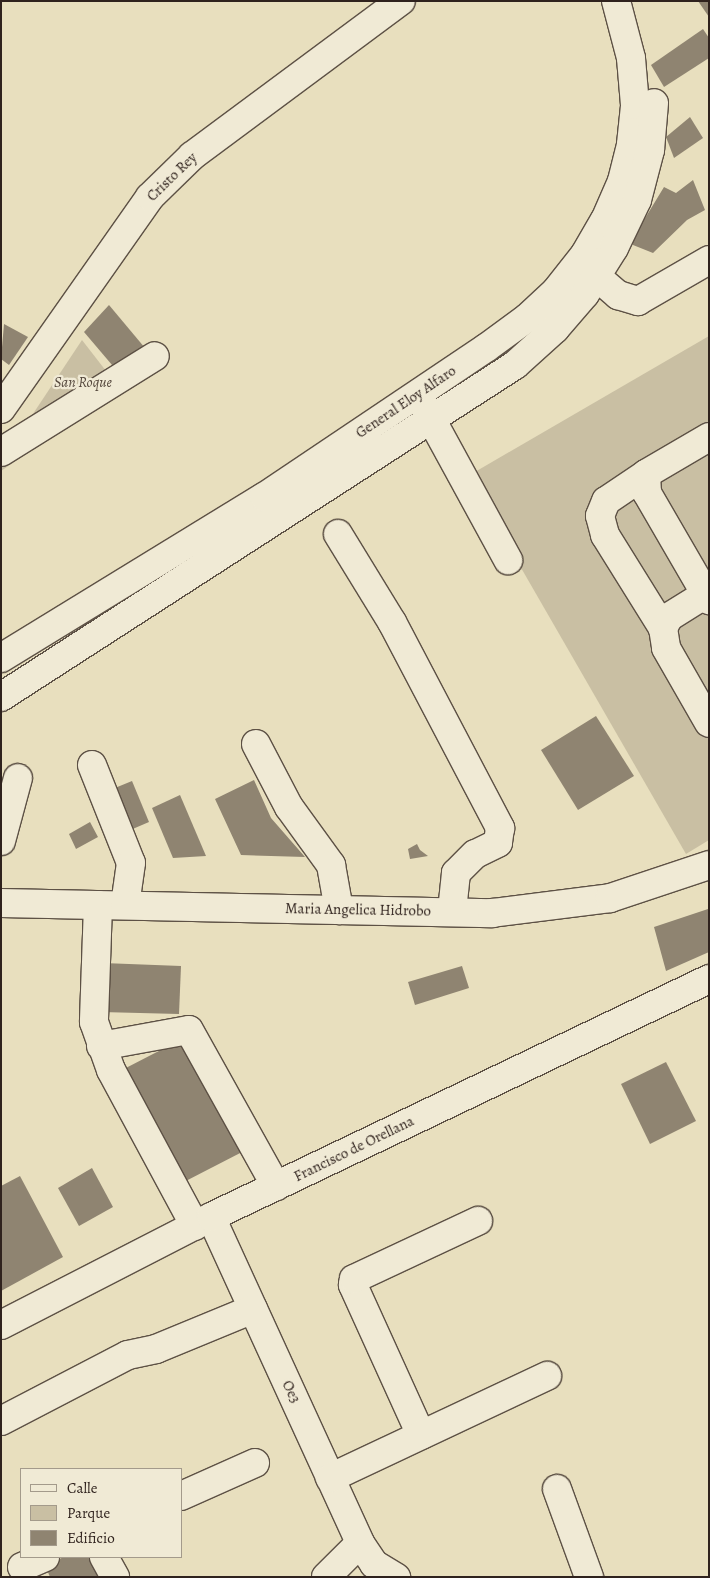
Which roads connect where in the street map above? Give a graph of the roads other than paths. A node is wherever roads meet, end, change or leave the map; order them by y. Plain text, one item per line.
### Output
1 (401, 1) edge
2 (619, 10) edge
3 (654, 103) dead end
4 (709, 260) edge
5 (587, 269) junction
6 (155, 356) dead end
7 (417, 394) junction
8 (1, 409) edge
9 (430, 420) junction
10 (708, 438) edge
11 (1, 452) edge
12 (646, 474) junction
13 (338, 534) dead end
14 (508, 560) dead end
15 (708, 596) edge
16 (663, 628) junction
17 (1, 658) edge
18 (1, 698) edge
19 (709, 723) edge
20 (256, 744) dead end
21 (92, 765) dead end
22 (18, 778) dead end
23 (1, 841) edge
24 (709, 865) edge
25 (1, 903) edge
26 (112, 905) junction
27 (339, 910) junction
28 (452, 912) junction
29 (709, 979) edge
30 (101, 1046) junction
31 (276, 1186) junction
32 (203, 1221) junction
33 (478, 1221) dead end
34 (253, 1309) junction
35 (1, 1325) edge
36 (547, 1376) dead end
37 (1, 1421) edge
38 (421, 1435) junction
39 (255, 1463) dead end
40 (330, 1478) junction
41 (557, 1490) dead end
42 (182, 1496) edge
43 (105, 1558) edge
44 (376, 1561) edge
45 (582, 1574) edge
46 (115, 1577) edge
47 (326, 1577) edge

1 - 8 street, Cristo Rey
2 - 5 street, General Eloy Alfaro
3 - 5 street
4 - 5 street
5 - 7 street, General Eloy Alfaro
5 - 9 street
6 - 11 street
7 - 9 street
7 - 17 street, General Eloy Alfaro
9 - 14 street
9 - 18 street
10 - 12 street
12 - 15 street
12 - 16 street
13 - 28 street
15 - 16 street
16 - 19 street
20 - 27 street
21 - 26 street, Oe3
22 - 23 street
24 - 28 street, Maria Angelica Hidrobo
25 - 26 street, Maria Angelica Hidrobo
26 - 27 street, Maria Angelica Hidrobo
26 - 30 street, Oe3
27 - 28 street, Maria Angelica Hidrobo
29 - 31 street, Francisco de Orellana
30 - 31 street
30 - 32 street, Oe3
31 - 32 street, Francisco de Orellana
32 - 34 street, Oe3
32 - 35 street, Francisco de Orellana
33 - 38 street
34 - 37 street
34 - 40 street, Oe3
36 - 38 street
38 - 40 street
39 - 42 street
40 - 44 street, Oe3
41 - 45 street
43 - 46 street
44 - 47 street

